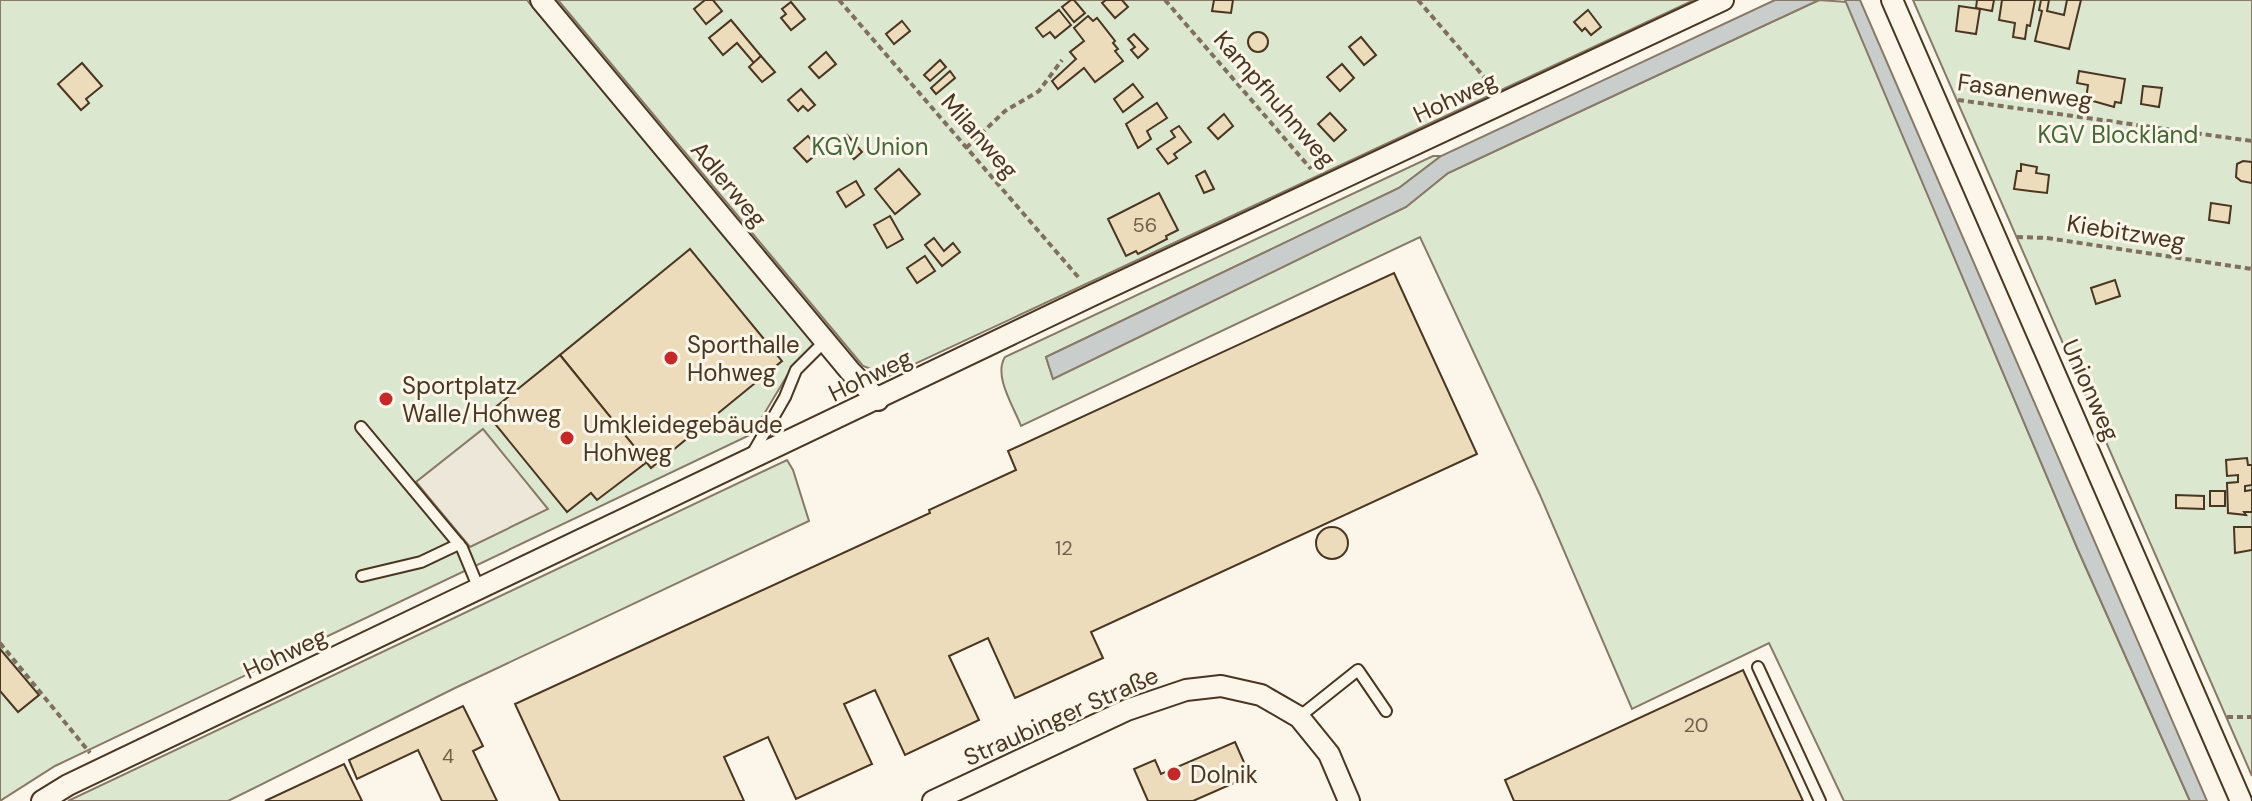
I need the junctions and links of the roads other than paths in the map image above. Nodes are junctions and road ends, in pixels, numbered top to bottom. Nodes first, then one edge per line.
1 (541, 0) edge
2 (1723, 0) edge
3 (1892, 0) edge
4 (825, 341) junction
5 (878, 400) junction
6 (361, 427) dead end
7 (748, 462) junction
8 (459, 544) junction
9 (362, 576) dead end
10 (479, 590) junction
11 (1758, 667) dead end
12 (1386, 711) dead end
13 (1299, 717) junction
14 (42, 801) edge
15 (933, 801) edge
16 (1349, 801) edge
17 (1820, 801) edge
18 (2241, 801) edge

1 - 4 street, Adlerweg
2 - 5 street, Hohweg
3 - 18 street, Unionweg
4 - 5 street, Adlerweg
4 - 7 lane
5 - 7 street, Hohweg
6 - 8 lane
7 - 10 street, Hohweg
8 - 9 lane
8 - 10 lane
10 - 14 street, Hohweg
11 - 17 lane
12 - 13 lane
13 - 15 street, Straubinger Straße
13 - 16 street, Straubinger Straße

